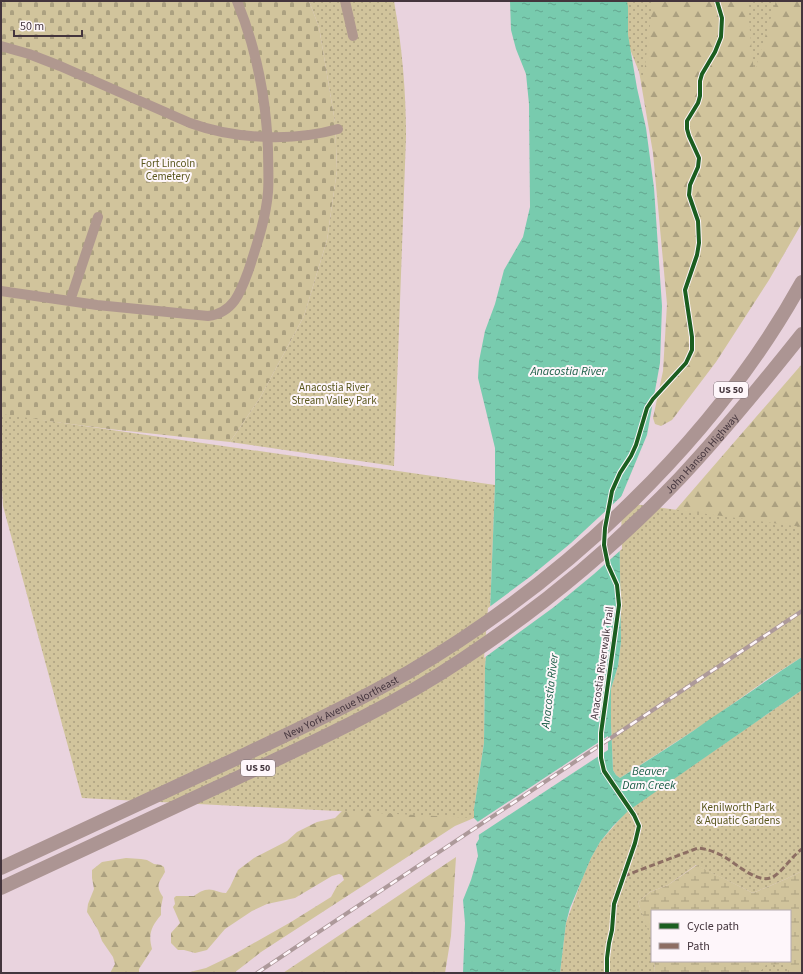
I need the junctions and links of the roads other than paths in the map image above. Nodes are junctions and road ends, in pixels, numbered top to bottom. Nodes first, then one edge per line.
1 (237, 1) edge
2 (346, 1) edge
3 (353, 36) dead end
4 (1, 46) edge
5 (338, 129) dead end
6 (268, 137) junction
7 (98, 217) dead end
8 (802, 282) edge
9 (1, 291) edge
10 (70, 301) junction
11 (802, 334) edge
12 (645, 488) joint
13 (644, 514) joint
14 (66, 838) junction
15 (1, 859) edge
16 (1, 868) edge
17 (1, 888) edge

1 - 6 lane
2 - 3 lane
4 - 6 lane
5 - 6 lane
6 - 10 lane
7 - 10 lane
8 - 12 highway, John Hanson Highway / US 50
9 - 10 lane
11 - 13 highway, John Hanson Highway / US 50
12 - 14 highway, New York Avenue Northeast / US 50
13 - 17 highway, New York Avenue Northeast / US 50
14 - 15 highway
14 - 16 highway, New York Avenue Northeast / US 50

